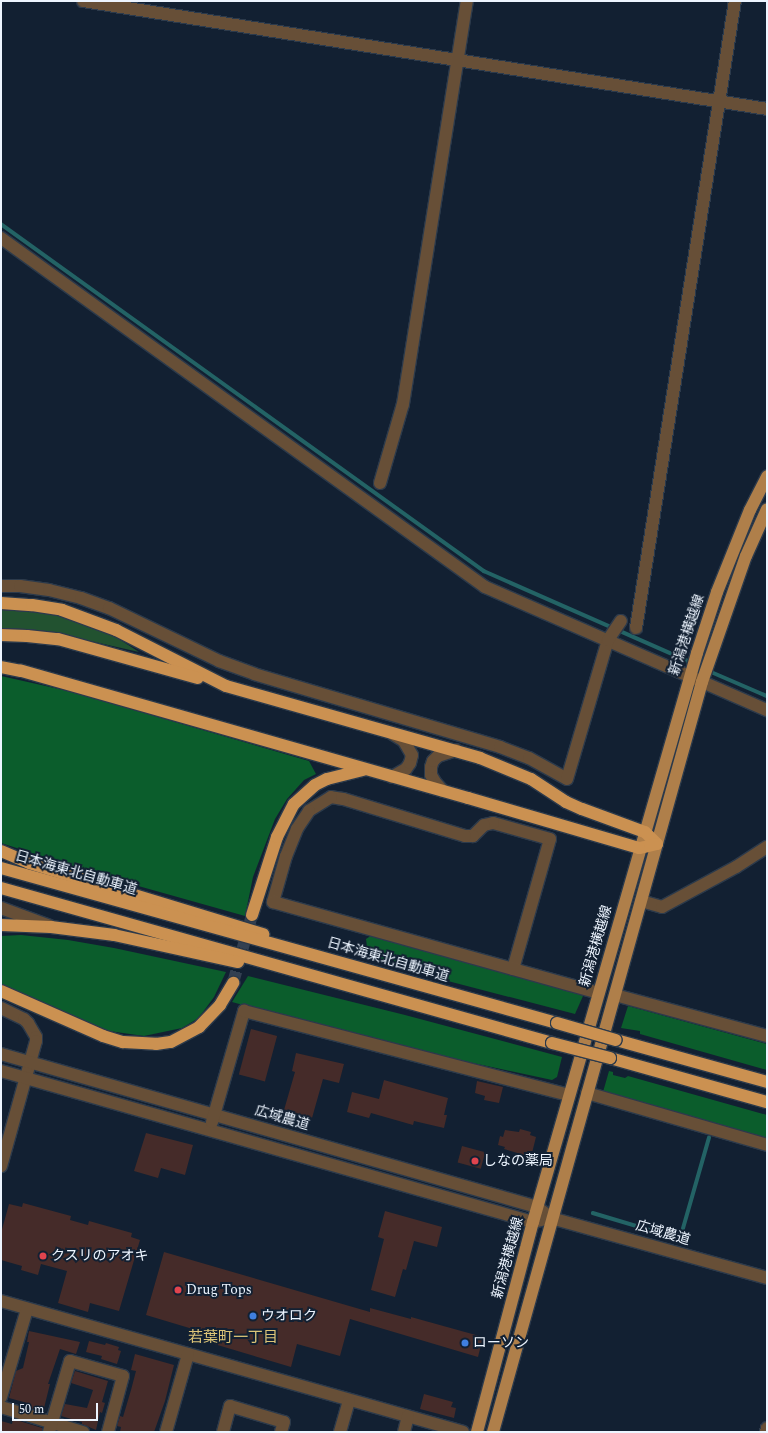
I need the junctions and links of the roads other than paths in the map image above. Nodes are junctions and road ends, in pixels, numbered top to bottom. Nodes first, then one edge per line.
1 (83, 1) edge
2 (467, 1) edge
3 (735, 1) edge
4 (458, 61) junction
5 (719, 102) junction
6 (767, 109) edge
7 (1, 238) edge
8 (767, 476) edge
9 (380, 483) dead end
10 (767, 509) edge
11 (1, 586) edge
12 (1, 603) edge
13 (620, 622) dead end
14 (636, 628) dead end
15 (1, 635) edge
16 (608, 640) junction
17 (1, 667) edge
18 (690, 677) junction
19 (702, 682) junction
20 (226, 686) junction
21 (767, 710) edge
22 (390, 732) junction
23 (456, 750) junction
24 (366, 770) junction
25 (392, 777) junction
26 (443, 791) junction
27 (645, 832) junction
28 (657, 844) junction
29 (767, 847) edge
30 (639, 848) junction
31 (1, 851) edge
32 (1, 868) edge
33 (1, 888) edge
34 (641, 901) junction
35 (1, 908) edge
36 (252, 915) tunnel mouth
37 (1, 925) edge
38 (51, 927) junction
39 (351, 965) junction
40 (513, 969) junction
41 (233, 983) tunnel mouth
42 (349, 985) junction
43 (1, 991) edge
44 (599, 993) junction
45 (615, 995) junction
46 (1, 1008) edge
47 (767, 1036) edge
48 (1, 1054) edge
49 (30, 1062) junction
50 (1, 1071) edge
51 (26, 1078) junction
52 (767, 1082) edge
53 (587, 1092) junction
54 (569, 1095) junction
55 (767, 1102) edge
56 (214, 1115) junction
57 (210, 1131) junction
58 (767, 1145) edge
59 (1, 1166) edge
60 (538, 1207) junction
61 (551, 1218) junction
62 (533, 1222) junction
63 (767, 1278) edge
64 (1, 1301) edge
65 (27, 1309) junction
66 (188, 1354) junction
67 (1, 1397) edge
68 (349, 1400) junction
69 (1, 1407) edge
70 (408, 1416) junction
71 (50, 1428) edge
72 (767, 1428) edge
73 (83, 1432) edge
74 (108, 1432) edge
75 (166, 1432) edge
76 (223, 1432) edge
77 (281, 1432) edge
78 (340, 1432) edge
79 (404, 1432) edge
80 (463, 1432) edge
81 (477, 1432) edge
82 (493, 1432) edge
83 (766, 1432) edge

1 - 4 street
2 - 4 street
3 - 5 street
4 - 5 street
4 - 9 street
5 - 6 street
5 - 14 street
7 - 16 street
8 - 18 main road, 新潟港横越線
10 - 19 main road, 新潟港横越線
11 - 16 street
12 - 20 highway
13 - 16 street
15 - 20 highway
16 - 18 street
17 - 24 highway
18 - 19 street
18 - 27 main road, 新潟港横越線
19 - 21 street
19 - 28 main road, 新潟港横越線
20 - 22 highway
22 - 23 highway
22 - 25 street
23 - 26 street
23 - 27 highway
24 - 25 highway
24 - 36 highway
25 - 26 highway
26 - 30 highway
27 - 28 highway
27 - 30 main road, 新潟港横越線
28 - 30 highway
28 - 34 main road, 新潟港横越線
29 - 34 street
30 - 44 main road, 新潟港横越線
31 - 39 highway
32 - 39 highway, 日本海東北自動車道
33 - 42 highway
34 - 45 main road, 新潟港横越線
35 - 38 street
37 - 38 highway
38 - 42 highway
39 - 52 highway, 日本海東北自動車道, bridge
40 - 40 street
40 - 44 street
41 - 43 highway
42 - 55 highway, bridge
44 - 54 main road, 新潟港横越線
45 - 47 street
45 - 53 main road, 新潟港横越線
46 - 49 street
48 - 49 street, 広域農道
49 - 51 street
49 - 56 street, 広域農道
50 - 51 street, 広域農道
51 - 57 street, 広域農道
51 - 59 street
53 - 58 street
53 - 61 main road, 新潟港横越線
54 - 56 street
54 - 60 main road, 新潟港横越線
56 - 57 street
56 - 60 street, 広域農道
57 - 62 street, 広域農道
60 - 61 street, 広域農道
60 - 62 main road, 新潟港横越線
61 - 62 street, 広域農道
61 - 63 street, 広域農道
61 - 82 main road, 新潟港横越線
62 - 81 main road, 新潟港横越線
64 - 65 street
65 - 66 street
65 - 67 street
66 - 68 street
66 - 75 street
68 - 70 street
68 - 78 street
69 - 71 street
70 - 79 street
70 - 80 street
71 - 73 street
71 - 74 street
72 - 83 street
76 - 77 street

